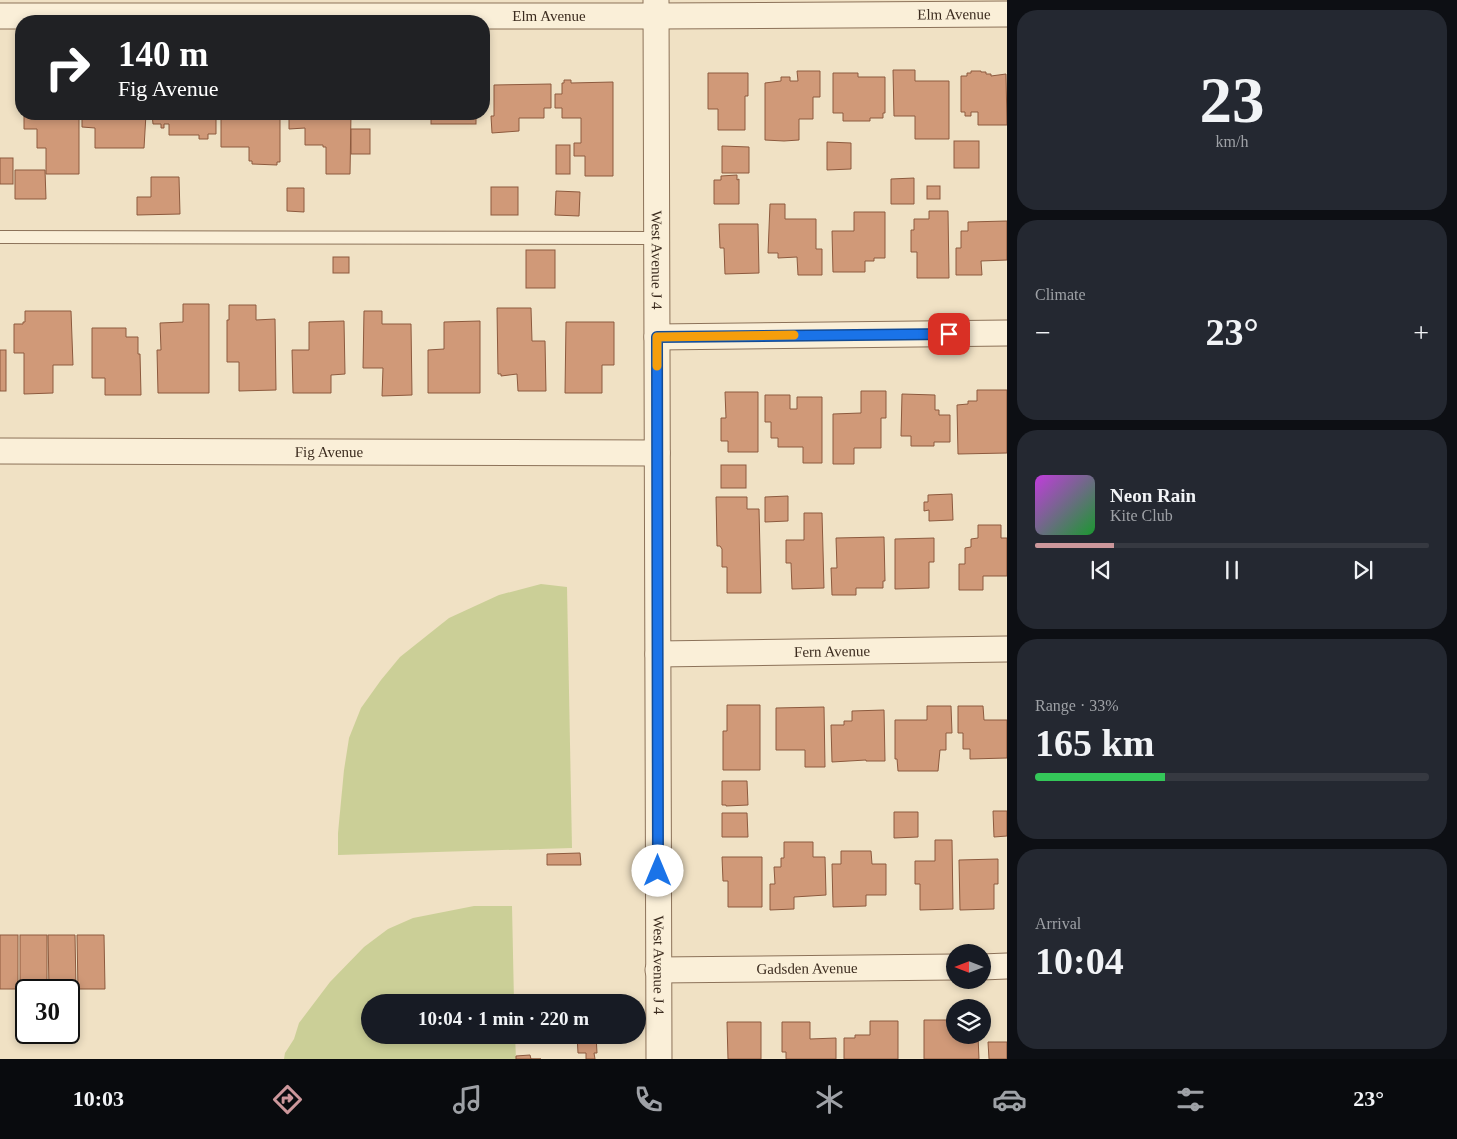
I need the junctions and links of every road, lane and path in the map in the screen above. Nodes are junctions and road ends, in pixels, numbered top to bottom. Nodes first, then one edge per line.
1 (656, 8) edge
2 (1007, 14) edge
3 (82, 15) edge
4 (0, 16) edge
5 (15, 16) edge
6 (0, 237) edge
7 (657, 238) junction
8 (1007, 333) edge
9 (657, 337) junction
10 (0, 451) edge
11 (657, 453) junction
12 (1007, 649) edge
13 (658, 654) junction
14 (1007, 966) edge
15 (946, 967) edge
16 (991, 967) edge
17 (658, 970) junction
18 (659, 1059) edge

1 - 2 street, Elm Avenue
1 - 3 street, Elm Avenue
1 - 7 street, West Avenue J 4
4 - 5 street, Elm Avenue
6 - 7 lane
7 - 9 street, West Avenue J 4
8 - 9 street
9 - 11 street, West Avenue J 4
10 - 11 street, Fig Avenue
11 - 13 street, West Avenue J 4
12 - 13 street, Fern Avenue
13 - 17 street, West Avenue J 4
14 - 16 street
15 - 17 street, Gadsden Avenue
17 - 18 street, West Avenue J 4

